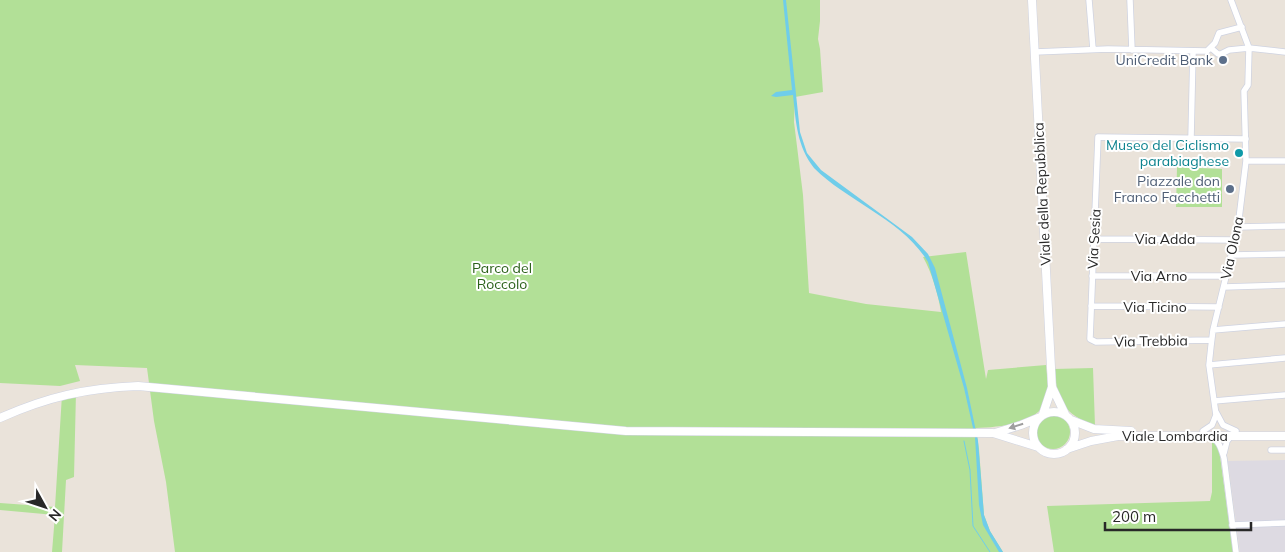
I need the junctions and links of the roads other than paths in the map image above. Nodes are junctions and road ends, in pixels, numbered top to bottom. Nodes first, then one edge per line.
1 (1032, 0) edge
2 (1089, 0) edge
3 (1130, 0) edge
4 (1231, 0) edge
5 (1242, 27) junction
6 (1210, 48) junction
7 (1249, 48) junction
8 (1093, 49) junction
9 (1132, 50) junction
10 (1035, 52) junction
11 (1193, 52) junction
12 (1285, 52) edge
13 (1191, 138) junction
14 (1246, 139) junction
15 (1246, 161) junction
16 (1285, 161) edge
17 (1285, 226) edge
18 (1238, 227) junction
19 (1094, 239) junction
20 (1236, 240) junction
21 (1285, 254) edge
22 (1232, 255) junction
23 (1092, 276) junction
24 (1226, 276) junction
25 (1285, 284) edge
26 (1224, 287) junction
27 (1091, 306) junction
28 (1219, 307) junction
29 (1285, 324) edge
30 (1213, 330) junction
31 (1211, 340) junction
32 (1091, 341) joint
33 (1285, 358) edge
34 (1210, 364) junction
35 (1052, 388) junction
36 (1285, 395) edge
37 (1214, 401) junction
38 (1216, 410) junction
39 (1040, 416) junction
40 (1068, 417) junction
41 (0, 418) edge
42 (1285, 431) edge
43 (994, 433) junction
44 (1205, 433) junction
45 (1234, 433) junction
46 (1285, 436) edge
47 (1038, 447) junction
48 (1067, 449) junction
49 (1271, 450) dead end
50 (1285, 450) edge
51 (1224, 458) junction
52 (1285, 523) edge
53 (1232, 525) junction
54 (1236, 552) edge

1 - 10 main road, Viale della Repubblica
2 - 8 street
3 - 9 street
4 - 5 street, Via Olona
5 - 6 street
5 - 7 street, Via Olona
6 - 7 street
6 - 11 street
7 - 12 street
7 - 14 street, Via Olona
8 - 9 street
8 - 10 street
9 - 11 street
10 - 35 main road, Viale della Repubblica
11 - 13 street
13 - 14 street
13 - 19 street, Via Sesia
14 - 15 street, Via Olona
15 - 16 street
15 - 18 street, Via Olona
17 - 18 street
18 - 20 street, Via Olona
19 - 20 street, Via Adda
19 - 23 street, Via Sesia
20 - 22 street, Via Olona
21 - 22 street
22 - 24 street, Via Olona
23 - 24 street, Via Arno
23 - 27 street, Via Sesia
24 - 26 street, Via Olona
25 - 26 street
26 - 28 street, Via Olona
27 - 28 street, Via Ticino
27 - 32 street, Via Sesia
28 - 30 street, Via Olona
29 - 30 street
30 - 31 street, Via Olona
31 - 32 street, Via Trebbia
31 - 34 street, Via Olona
33 - 34 street
34 - 37 street, Via Olona
35 - 39 main road
35 - 40 main road
36 - 37 street
37 - 38 street, Via Olona
38 - 44 street
38 - 45 street, Via Olona
39 - 40 main road
39 -> 43 main road
39 - 47 main road
40 - 44 main road, Viale Lombardia
40 - 48 main road
41 - 43 main road
42 - 45 main road, Viale Lombardia
43 - 47 main road
44 - 45 main road, Viale Lombardia
44 - 48 main road, Viale Lombardia
44 - 51 street
45 - 46 main road, Viale Lombardia
45 - 51 street
47 - 48 main road
49 - 50 street
51 - 53 street
52 - 53 street
53 - 54 street

